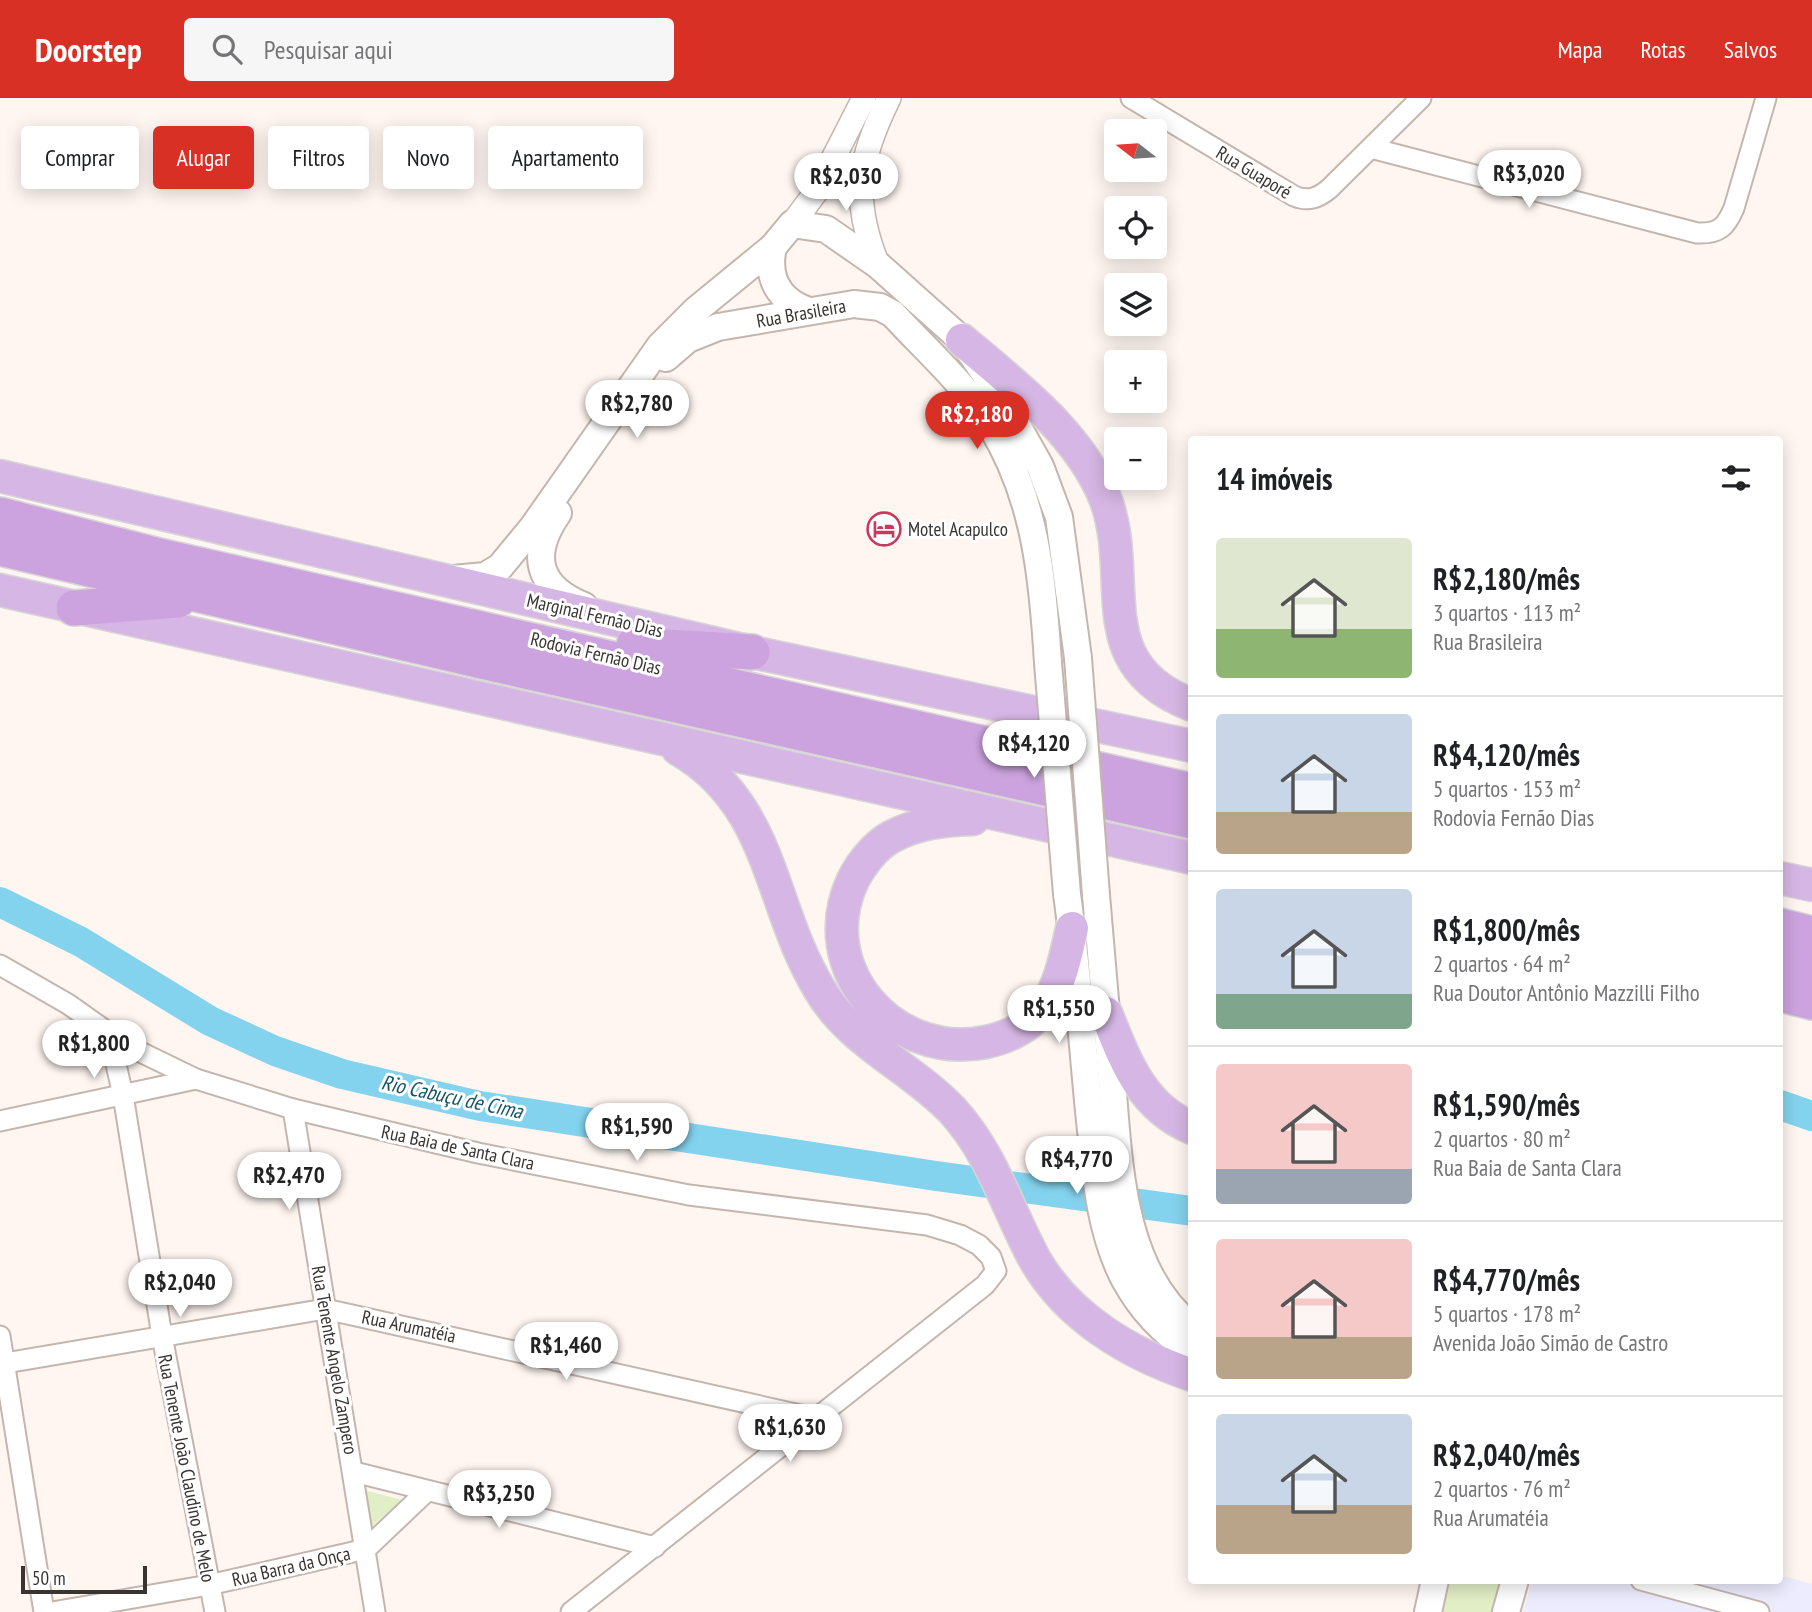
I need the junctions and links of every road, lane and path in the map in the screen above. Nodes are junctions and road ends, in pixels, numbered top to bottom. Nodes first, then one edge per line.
1 (864, 98) edge
2 (889, 98) edge
3 (1131, 98) edge
4 (1421, 98) edge
5 (1766, 98) edge
6 (1371, 148) junction
7 (792, 225) junction
8 (773, 247) junction
9 (878, 265) junction
10 (809, 312) junction
11 (962, 340) junction
12 (0, 476) edge
13 (0, 515) edge
14 (0, 548) edge
15 (436, 580) junction
16 (0, 590) edge
17 (213, 598) junction
18 (74, 608) junction
19 (618, 620) junction
20 (526, 637) junction
21 (752, 652) junction
22 (1188, 704) edge
23 (655, 737) junction
24 (1188, 745) edge
25 (1188, 789) edge
26 (1011, 817) junction
27 (1188, 820) edge
28 (1188, 857) edge
29 (1783, 879) edge
30 (1812, 886) edge
31 (1783, 927) edge
32 (1072, 928) junction
33 (1812, 934) edge
34 (1783, 961) edge
35 (0, 965) edge
36 (1812, 969) edge
37 (1783, 995) edge
38 (1812, 1002) edge
39 (1106, 1013) junction
40 (109, 1034) junction
41 (196, 1079) junction
42 (123, 1095) junction
43 (293, 1109) junction
44 (0, 1121) edge
45 (1188, 1126) edge
46 (325, 1309) junction
47 (1188, 1322) edge
48 (0, 1336) edge
49 (162, 1336) junction
50 (1188, 1348) edge
51 (2, 1364) edge
52 (1188, 1373) edge
53 (814, 1418) junction
54 (354, 1472) junction
55 (426, 1492) junction
56 (655, 1547) junction
57 (366, 1549) junction
58 (1434, 1584) edge
59 (1514, 1584) edge
60 (1656, 1584) edge
61 (209, 1585) junction
62 (44, 1612) edge
63 (52, 1612) edge
64 (215, 1612) edge
65 (375, 1612) edge
66 (571, 1612) edge
67 (1428, 1612) edge
68 (1506, 1612) edge
69 (1759, 1612) edge

1 - 7 street
2 - 9 street
3 - 6 street, Rua Guaporé
4 - 6 street, Rua Guaporé
5 - 6 street
7 - 8 main road
7 - 9 main road
8 - 10 main road
8 - 15 main road
9 - 11 main road
10 - 19 main road, Rua Brasileira
10 - 32 main road, Rua Brasileira, bridge
11 - 22 highway
11 - 39 main road, bridge
12 - 15 highway, Marginal Fernão Dias
13 - 20 highway, Rodovia Fernão Dias
14 - 17 highway, Rodovia Fernão Dias
15 - 19 highway, Marginal Fernão Dias
16 - 18 highway
17 - 18 highway
17 - 27 highway, Rodovia Fernão Dias
18 - 23 highway
19 - 21 highway, Marginal Fernão Dias
20 - 21 highway
20 - 25 highway, Rodovia Fernão Dias
21 - 24 highway, Marginal Fernão Dias
23 - 26 highway
23 - 52 highway
26 - 28 highway
26 - 32 highway
29 - 30 highway
31 - 33 highway
32 - 50 main road, Rua Brasileira
34 - 36 highway
35 - 40 street, Rua Baia de Santa Clara
37 - 38 highway
39 - 45 highway
39 - 47 main road
40 - 41 street, Rua Baia de Santa Clara
40 - 42 street, Rua Tenente João Claudino de Melo
41 - 42 street
41 - 43 street, Rua Baia de Santa Clara
42 - 44 street
42 - 49 street, Rua Tenente João Claudino de Melo
43 - 46 street, Rua Tenente Angelo Zampero
43 - 53 street, Rua Baia de Santa Clara
46 - 49 street, Rua Arumatéia
46 - 53 street, Rua Arumatéia
46 - 54 street, Rua Tenente Angelo Zampero
48 - 51 street
49 - 51 street, Rua Arumatéia
49 - 61 street, Rua Tenente João Claudino de Melo
51 - 62 street
53 - 56 street
54 - 55 street
54 - 57 street, Rua Tenente Angelo Zampero
55 - 56 street
55 - 57 street, Rua Barra da Onça
56 - 66 street
57 - 61 street, Rua Barra da Onça
57 - 65 street, Rua Tenente Angelo Zampero
58 - 67 main road
59 - 68 main road
60 - 69 street
61 - 63 street, Rua Barra da Onça
61 - 64 street, Rua Tenente João Claudino de Melo

